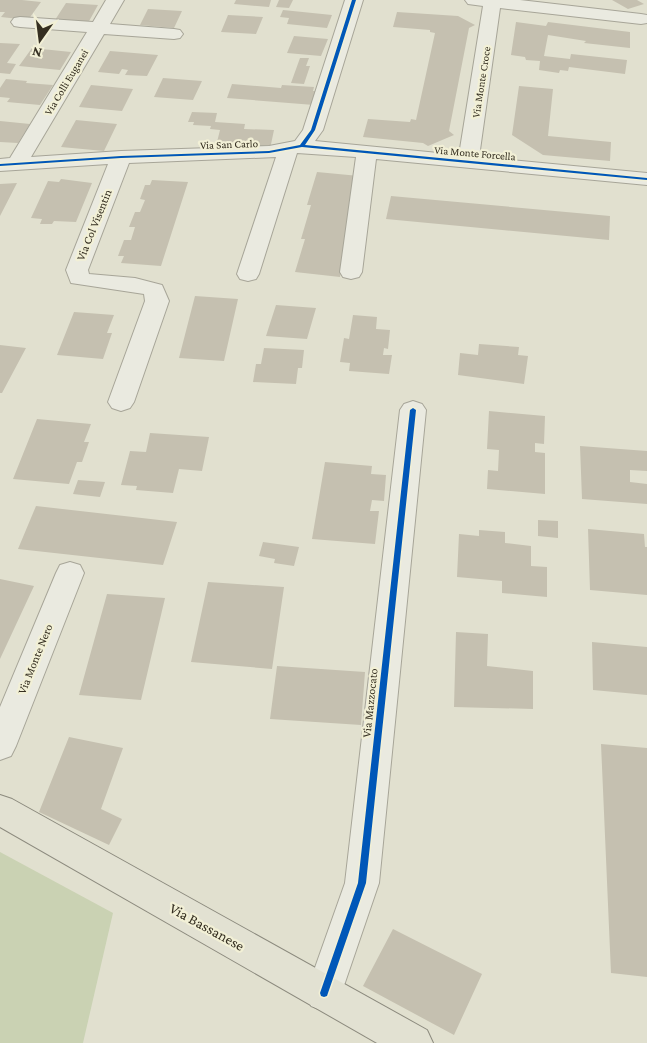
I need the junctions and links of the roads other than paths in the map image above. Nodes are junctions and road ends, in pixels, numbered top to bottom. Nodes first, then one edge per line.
1 (114, 0) edge
2 (354, 0) edge
3 (486, 1) edge
4 (641, 18) dead end
5 (20, 22) dead end
6 (98, 27) junction
7 (174, 34) dead end
8 (295, 148) junction
9 (367, 153) junction
10 (122, 157) junction
11 (468, 162) junction
12 (8, 164) edge
13 (647, 179) edge
14 (351, 272) dead end
15 (248, 274) dead end
16 (121, 402) dead end
17 (413, 410) dead end
18 (70, 573) dead end
19 (0, 746) edge
20 (0, 810) edge
21 (324, 993) junction
22 (414, 1043) edge

1 - 6 street, Via Colli Euganei
2 - 8 street
3 - 4 street
3 - 11 street, Via Monte Croce
5 - 6 street
6 - 7 street
6 - 12 street, Via Colli Euganei
8 - 9 street, Via Monte Forcella
8 - 10 street, Via San Carlo
8 - 15 street
9 - 11 street, Via Monte Forcella
9 - 14 street
10 - 12 street, Via San Carlo
10 - 16 street, Via Col Visentin
11 - 13 street, Via Monte Forcella
17 - 21 street, Via Mazzocato
18 - 19 street, Via Monte Nero
20 - 21 main road, Via Bassanese
21 - 22 main road, Via Bassanese

